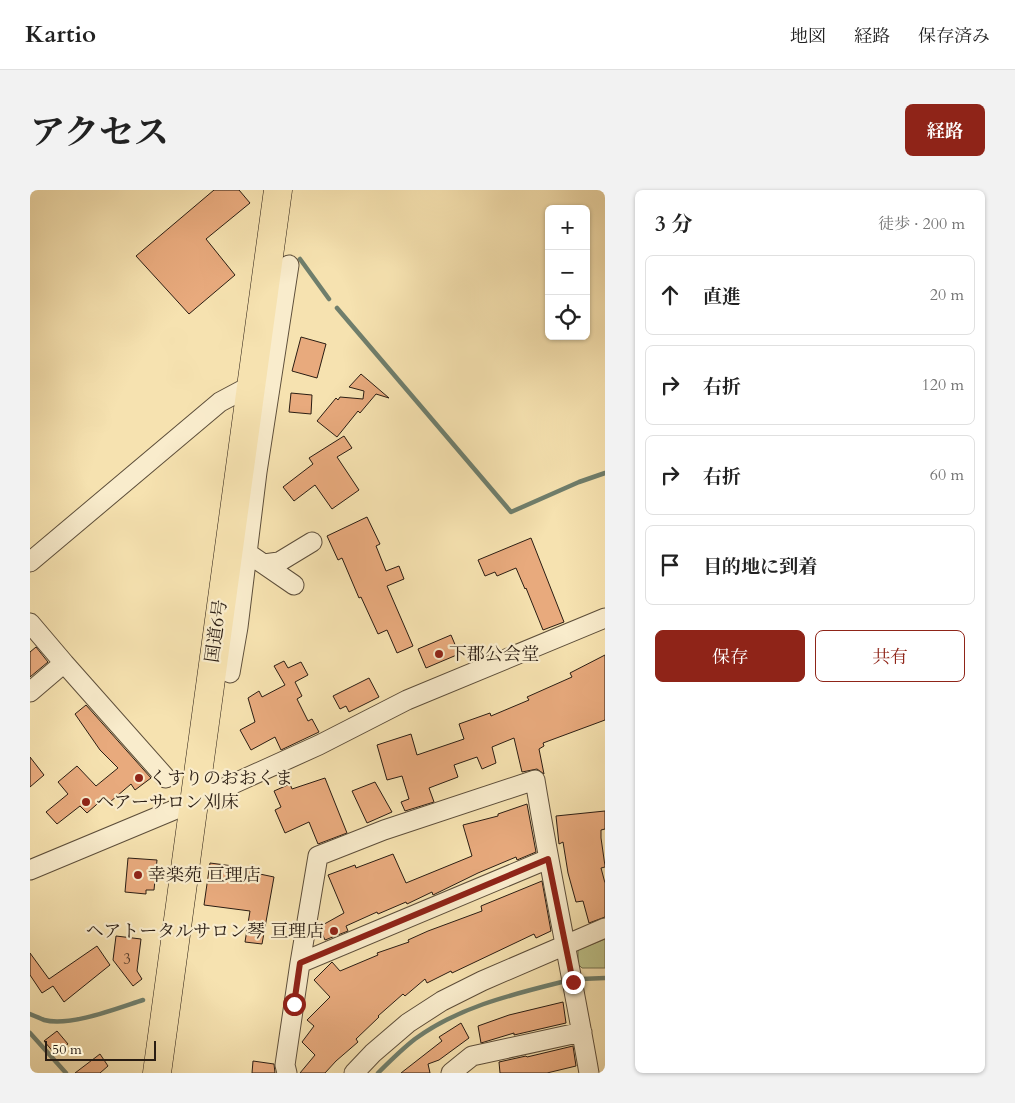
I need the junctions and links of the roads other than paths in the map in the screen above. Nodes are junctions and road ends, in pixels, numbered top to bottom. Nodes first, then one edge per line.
1 (278, 190) edge
2 (289, 265) dead end
3 (250, 386) junction
4 (312, 542) dead end
5 (238, 547) junction
6 (30, 562) edge
7 (264, 564) junction
8 (294, 585) dead end
9 (605, 618) edge
10 (30, 623) edge
11 (64, 663) junction
12 (230, 673) dead end
13 (30, 692) edge
14 (166, 778) dead end
15 (193, 802) junction
16 (548, 859) junction
17 (30, 870) edge
18 (605, 928) edge
19 (566, 944) junction
20 (300, 963) junction
21 (582, 1032) junction
22 (157, 1073) edge
23 (287, 1073) edge
24 (354, 1073) edge
25 (451, 1073) edge
26 (589, 1073) edge

1 - 3 highway, 国道6号
2 - 5 street
3 - 5 highway, 国道6号
3 - 6 street
4 - 7 street
5 - 7 street
5 - 12 street
5 - 15 highway, 国道6号
7 - 8 street
9 - 15 street
10 - 11 street
11 - 13 street
11 - 14 street
15 - 17 street
15 - 22 highway, 国道6号
16 - 19 street
16 - 20 street
16 - 20 street
18 - 19 street
19 - 21 street
19 - 24 street
20 - 23 street
21 - 25 street
21 - 26 street

